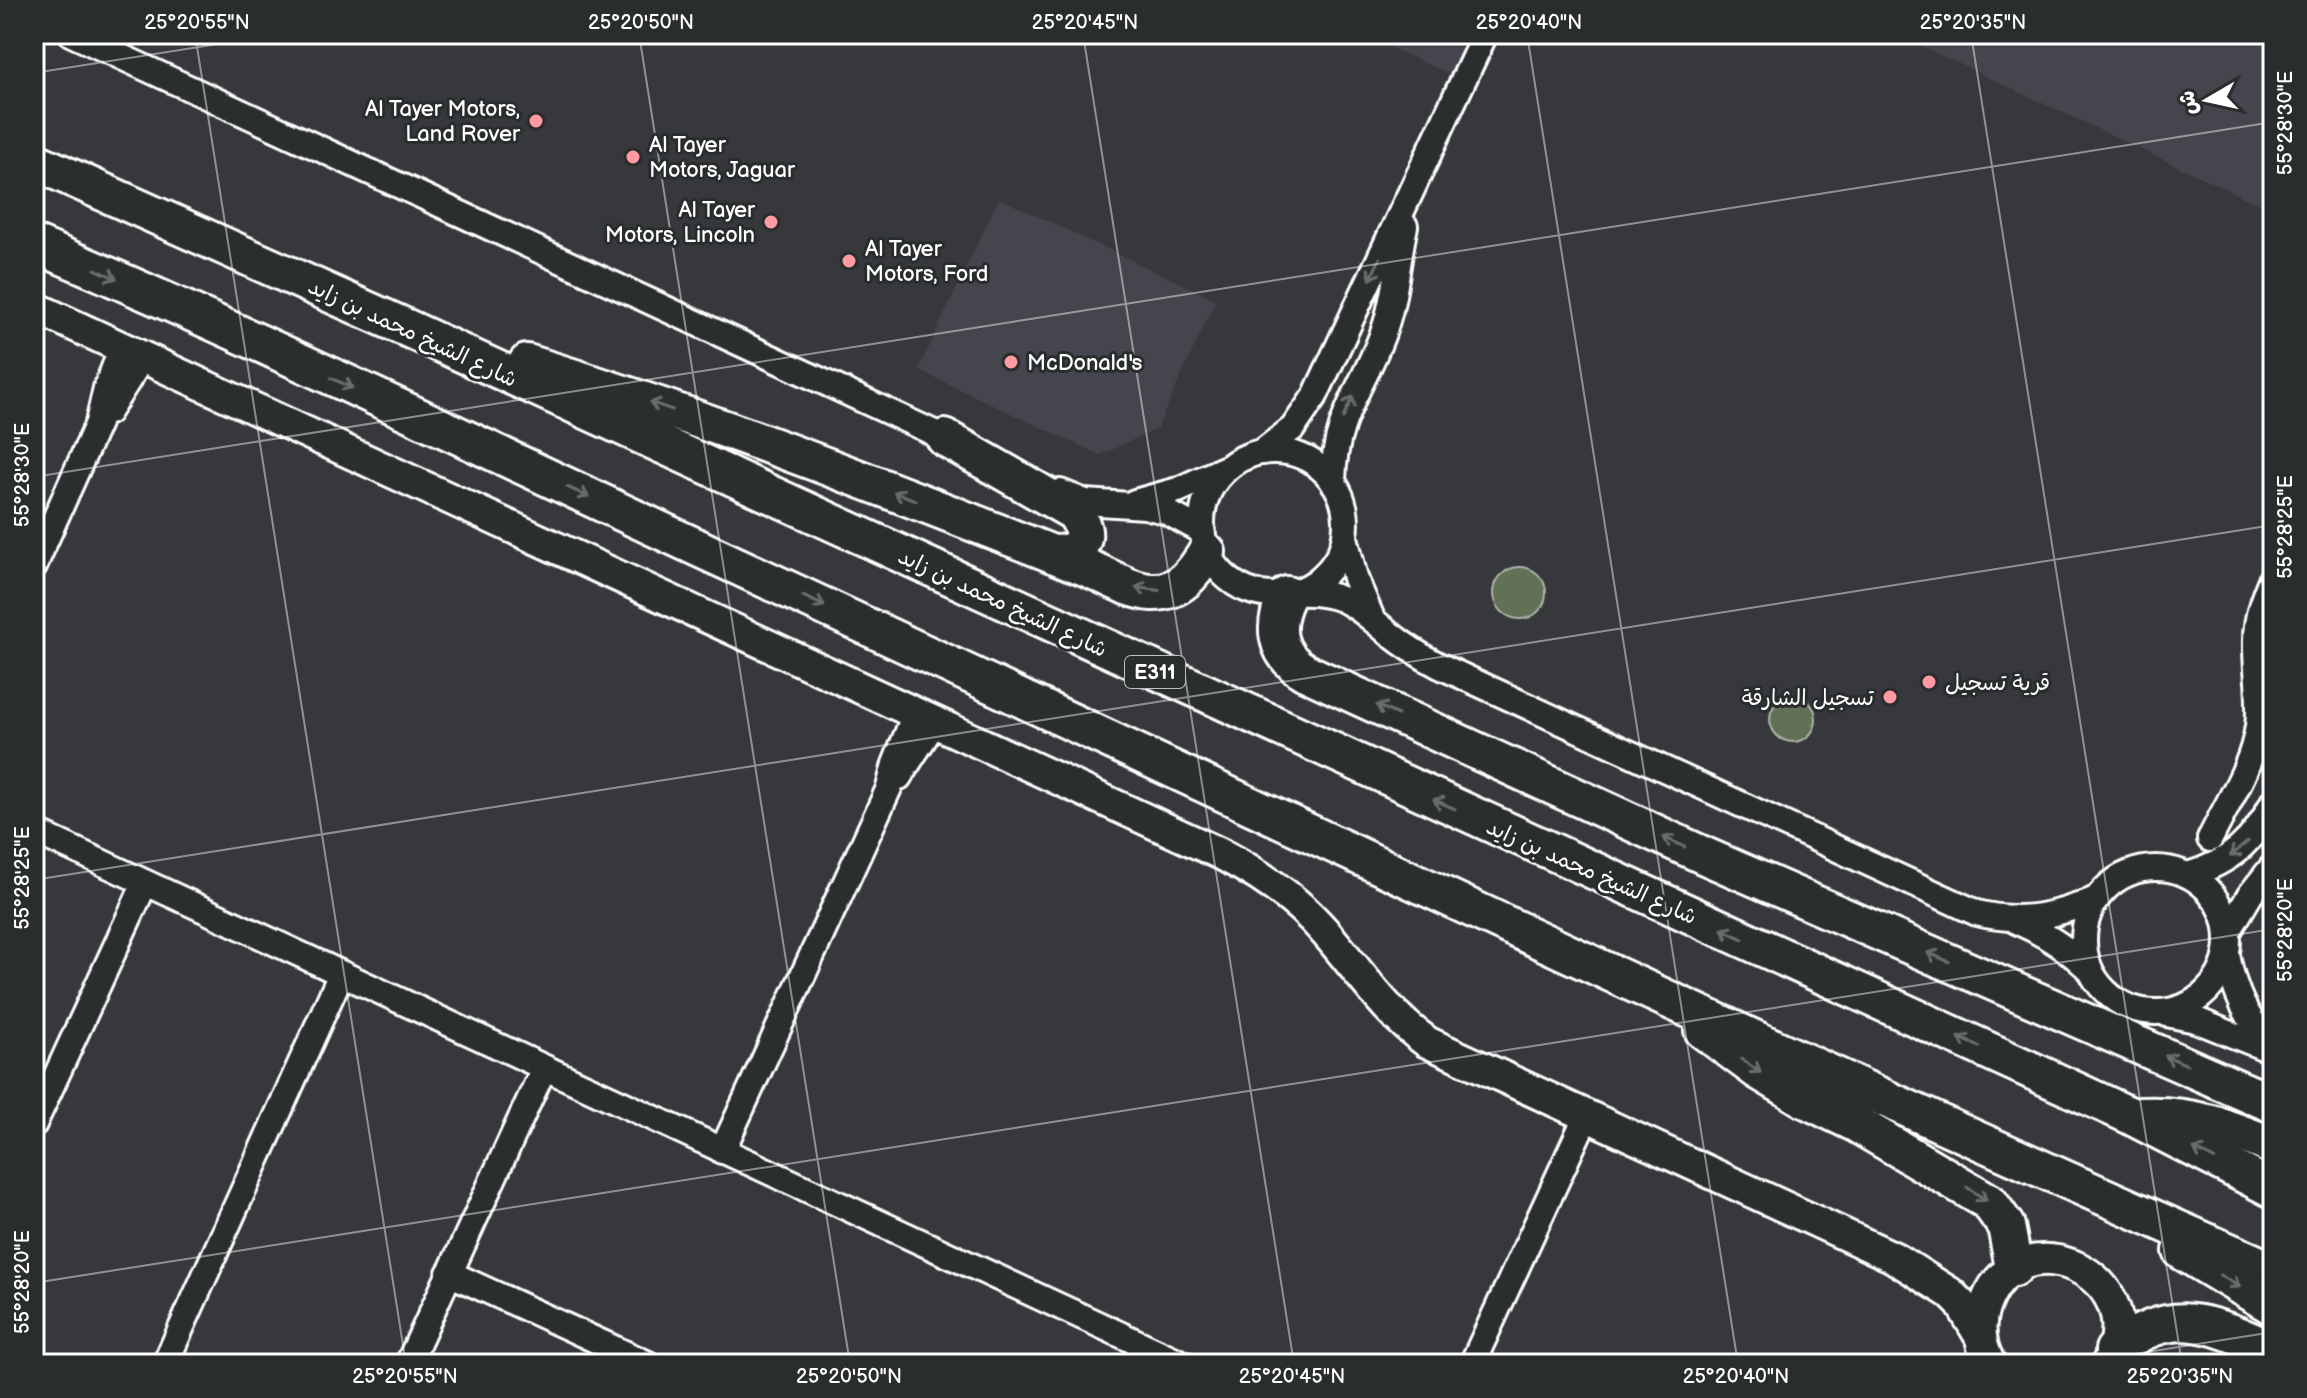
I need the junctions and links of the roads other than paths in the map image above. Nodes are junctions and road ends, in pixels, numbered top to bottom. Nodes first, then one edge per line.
1 (72, 34) edge
2 (1485, 34) edge
3 (34, 161) edge
4 (1420, 174) junction
5 (34, 244) edge
6 (34, 307) edge
7 (398, 324) junction
8 (132, 353) junction
9 (945, 438) junction
10 (1262, 452) junction
11 (1228, 467) junction
12 (1333, 482) junction
13 (1124, 504) junction
14 (1345, 536) junction
15 (1205, 541) junction
16 (1053, 554) junction
17 (34, 566) edge
18 (2273, 575) edge
19 (1291, 594) junction
20 (1372, 618) junction
21 (2264, 659) edge
22 (925, 719) junction
23 (2273, 802) edge
24 (34, 831) edge
25 (2210, 839) dead end
26 (2273, 866) edge
27 (2188, 875) junction
28 (145, 883) junction
29 (2096, 899) junction
30 (2014, 920) junction
31 (2227, 943) junction
32 (2088, 968) junction
33 (341, 974) junction
34 (1669, 999) junction
35 (2161, 1013) junction
36 (2273, 1048) edge
37 (544, 1068) junction
38 (2273, 1104) edge
39 (2131, 1116) junction
40 (1586, 1117) junction
41 (34, 1124) edge
42 (2273, 1146) edge
43 (722, 1151) junction
44 (2273, 1189) edge
45 (2094, 1193) junction
46 (1900, 1262) junction
47 (2273, 1271) edge
48 (2008, 1272) junction
49 (449, 1273) junction
50 (2273, 1306) edge
51 (1985, 1350) edge
52 (2273, 1351) edge
53 (2110, 1360) edge
54 (165, 1364) edge
55 (408, 1364) edge
56 (648, 1364) edge
57 (1184, 1364) edge
58 (1472, 1364) edge

1 - 9 street
2 - 4 street
3 - 7 highway, شارع الشيخ محمد بن زايد / E311
4 -> 10 street
12 -> 4 street
5 -> 34 highway
6 - 8 main road
16 -> 7 highway
39 -> 7 highway, شارع الشيخ محمد بن زايد / E311
8 - 17 street
8 - 22 main road
9 - 13 street
9 - 16 highway
10 - 11 street
10 - 12 street
11 - 13 street
11 - 15 street
12 - 14 street
13 - 15 street
14 - 19 street
14 - 20 street
15 -> 16 highway
15 - 19 street
18 - 21 street
19 - 20 street
38 -> 19 highway
20 - 30 street
21 - 25 street
22 - 40 main road
22 - 43 street
23 -> 27 street
24 - 28 street
26 - 31 street
27 - 29 street
27 - 31 street
28 - 33 street
28 - 41 street
29 - 30 street
29 - 32 street
30 - 32 street
31 - 35 street
31 - 36 street
32 - 35 street
33 - 37 street
33 - 54 street
34 - 45 highway
34 -> 48 highway
35 - 36 street
37 - 43 street
37 - 49 street
39 - 42 highway
44 -> 39 highway, شارع الشيخ محمد بن زايد / E311
40 - 46 main road
40 - 58 street
43 - 57 street
45 - 47 highway
45 -> 50 highway
46 - 48 main road
46 - 51 main road
48 - 51 main road
48 - 53 main road
49 - 55 street
49 - 56 street
52 - 53 highway

